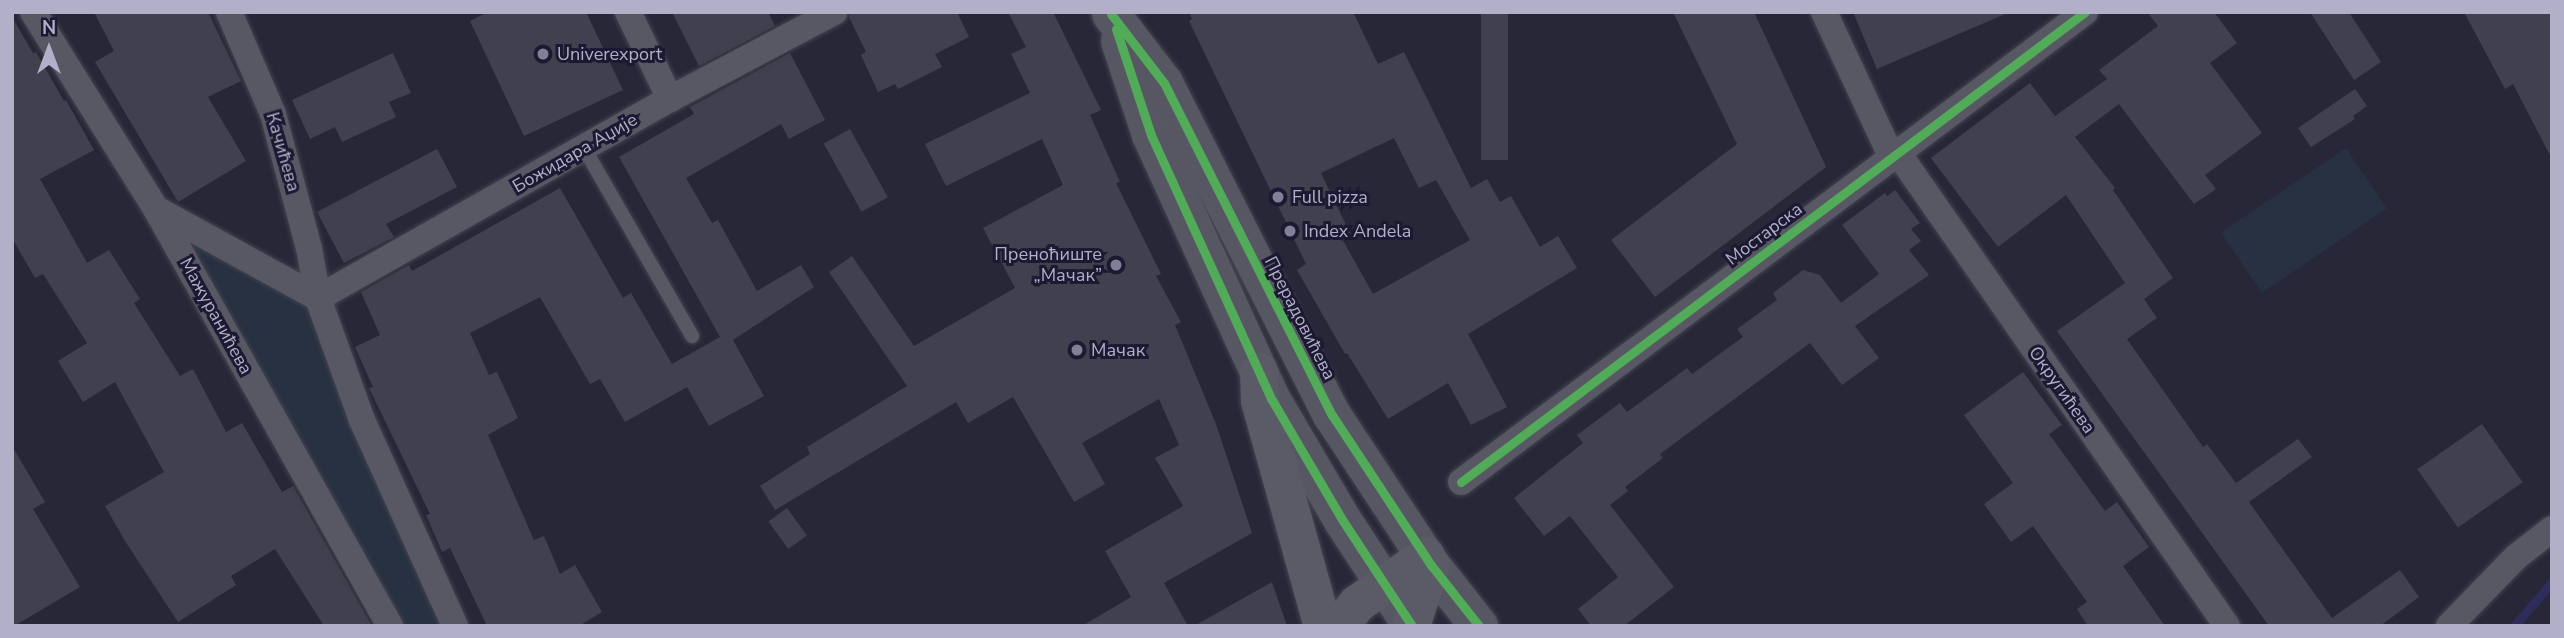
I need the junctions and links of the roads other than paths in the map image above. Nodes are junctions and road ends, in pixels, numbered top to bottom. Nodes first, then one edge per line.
1 (33, 12) edge
2 (229, 12) edge
3 (628, 12) edge
4 (834, 12) edge
5 (1824, 12) edge
6 (2085, 12) edge
7 (1111, 13) edge
8 (670, 99) junction
9 (584, 148) junction
10 (1895, 156) junction
11 (156, 209) junction
12 (318, 299) junction
13 (692, 336) dead end
14 (1259, 372) junction
15 (1461, 482) dead end
16 (2552, 529) edge
17 (1429, 561) junction
18 (1383, 586) junction
19 (1412, 625) edge
20 (390, 626) edge
21 (454, 626) edge
22 (1324, 626) edge
23 (1340, 626) edge
24 (1479, 626) edge
25 (2227, 626) edge
26 (2449, 626) edge

1 - 11 street, Мажуранићева
2 - 12 street, Качићева
3 - 8 street
4 - 8 street, Божидара Аџије
5 - 10 street, Округићева
6 - 10 street, Мостарска
7 - 14 main road, Прерадовићева
7 - 17 main road, Прерадовићева
8 - 9 street, Божидара Аџије
9 - 12 street, Божидара Аџије
9 - 13 lane
10 - 15 street, Мостарска
10 - 25 street, Округићева
11 - 12 street
11 - 20 street, Мажуранићева
12 - 21 street
14 - 18 main road, Прерадовићева
14 - 22 main road
16 - 26 street
17 - 18 main road
17 - 19 main road
17 - 24 main road, Прерадовићева
18 - 19 main road, Прерадовићева
18 - 23 main road

